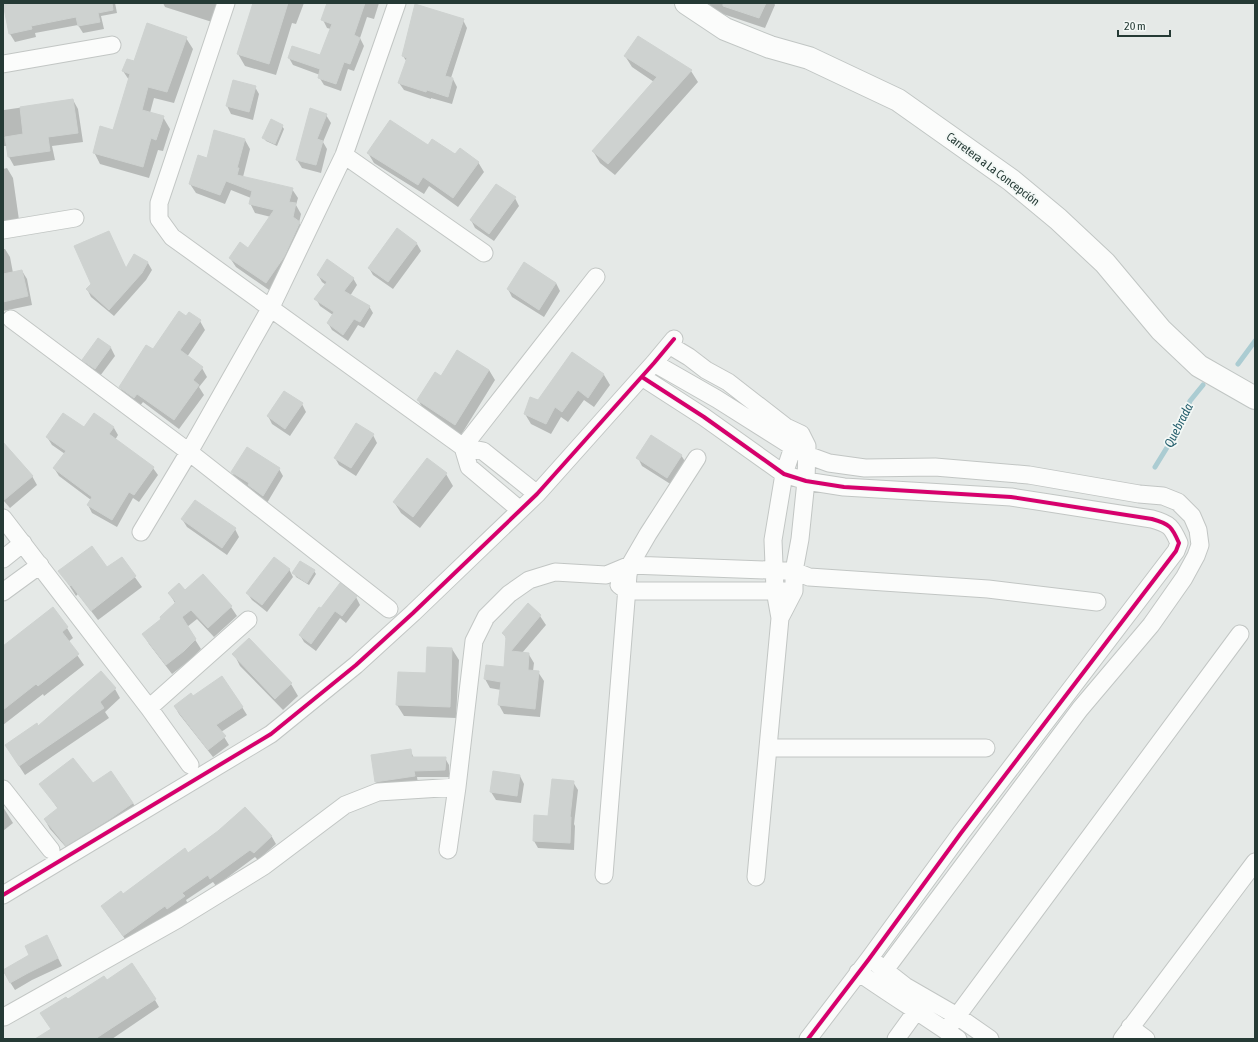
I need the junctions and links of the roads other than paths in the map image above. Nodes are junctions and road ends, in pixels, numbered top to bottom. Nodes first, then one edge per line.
1 (226, 3) edge
2 (397, 3) edge
3 (686, 3) edge
4 (112, 45) dead end
5 (3, 64) edge
6 (344, 155) junction
7 (75, 218) dead end
8 (3, 230) edge
9 (484, 253) dead end
10 (596, 277) dead end
11 (270, 309) junction
12 (11, 318) dead end
13 (654, 363) junction
14 (642, 377) junction
15 (728, 382) junction
16 (1255, 398) edge
17 (717, 399) junction
18 (704, 417) junction
19 (800, 445) junction
20 (463, 447) junction
21 (189, 452) junction
22 (697, 458) dead end
23 (784, 474) junction
24 (806, 481) junction
25 (537, 494) junction
26 (520, 510) junction
27 (3, 518) edge
28 (141, 532) dead end
29 (23, 543) junction
30 (3, 558) edge
31 (630, 564) junction
32 (40, 565) junction
33 (774, 570) junction
34 (802, 574) junction
35 (606, 575) junction
36 (775, 590) junction
37 (627, 591) junction
38 (794, 591) junction
39 (3, 592) edge
40 (1097, 602) dead end
41 (389, 609) dead end
42 (780, 618) junction
43 (248, 620) dead end
44 (1240, 634) dead end
45 (149, 708) junction
46 (768, 748) junction
47 (986, 748) dead end
48 (190, 765) dead end
49 (457, 787) junction
50 (3, 789) edge
51 (51, 850) dead end
52 (448, 850) dead end
53 (1253, 869) edge
54 (604, 875) dead end
55 (756, 877) dead end
56 (3, 895) edge
57 (869, 959) junction
58 (886, 970) junction
59 (858, 972) junction
60 (917, 1010) junction
61 (957, 1016) junction
62 (4, 1017) edge
63 (1126, 1033) edge
64 (952, 1035) edge
65 (808, 1039) edge
66 (896, 1039) edge
67 (990, 1039) edge
68 (1146, 1039) edge

1 - 11 street
2 - 6 street
3 - 16 main road, Carretera a La Concepción
4 - 5 street
6 - 9 street
6 - 11 street
7 - 8 street
10 - 20 street
11 - 20 street
11 - 21 street
12 - 21 street
13 - 14 street
13 - 15 street
13 - 17 street
14 - 18 street
14 - 25 street
15 - 17 street
15 - 19 street
17 - 18 street
17 - 19 street
18 - 23 street
19 - 23 street
19 - 24 street
19 - 58 street
20 - 25 street
20 - 26 street
21 - 28 street
21 - 41 street
22 - 31 street
23 - 24 street
23 - 33 street
24 - 34 street
24 - 57 street
25 - 26 street
26 - 56 street
27 - 29 street
29 - 30 street
29 - 32 street
31 - 33 street
31 - 35 street
31 - 37 street
32 - 39 street
32 - 45 street
33 - 34 street
33 - 36 street
34 - 38 street
34 - 40 street
35 - 37 street
35 - 49 street
36 - 37 street
36 - 38 street
36 - 42 street
37 - 54 street
38 - 42 street
42 - 46 street
43 - 45 street
44 - 61 street
45 - 48 street
46 - 47 street
46 - 55 street
49 - 52 street
49 - 62 street
50 - 51 street
53 - 63 street
57 - 58 street
57 - 59 street
58 - 61 street
59 - 60 street
59 - 65 street
60 - 64 street
60 - 66 street
61 - 64 street
61 - 67 street
63 - 68 street

